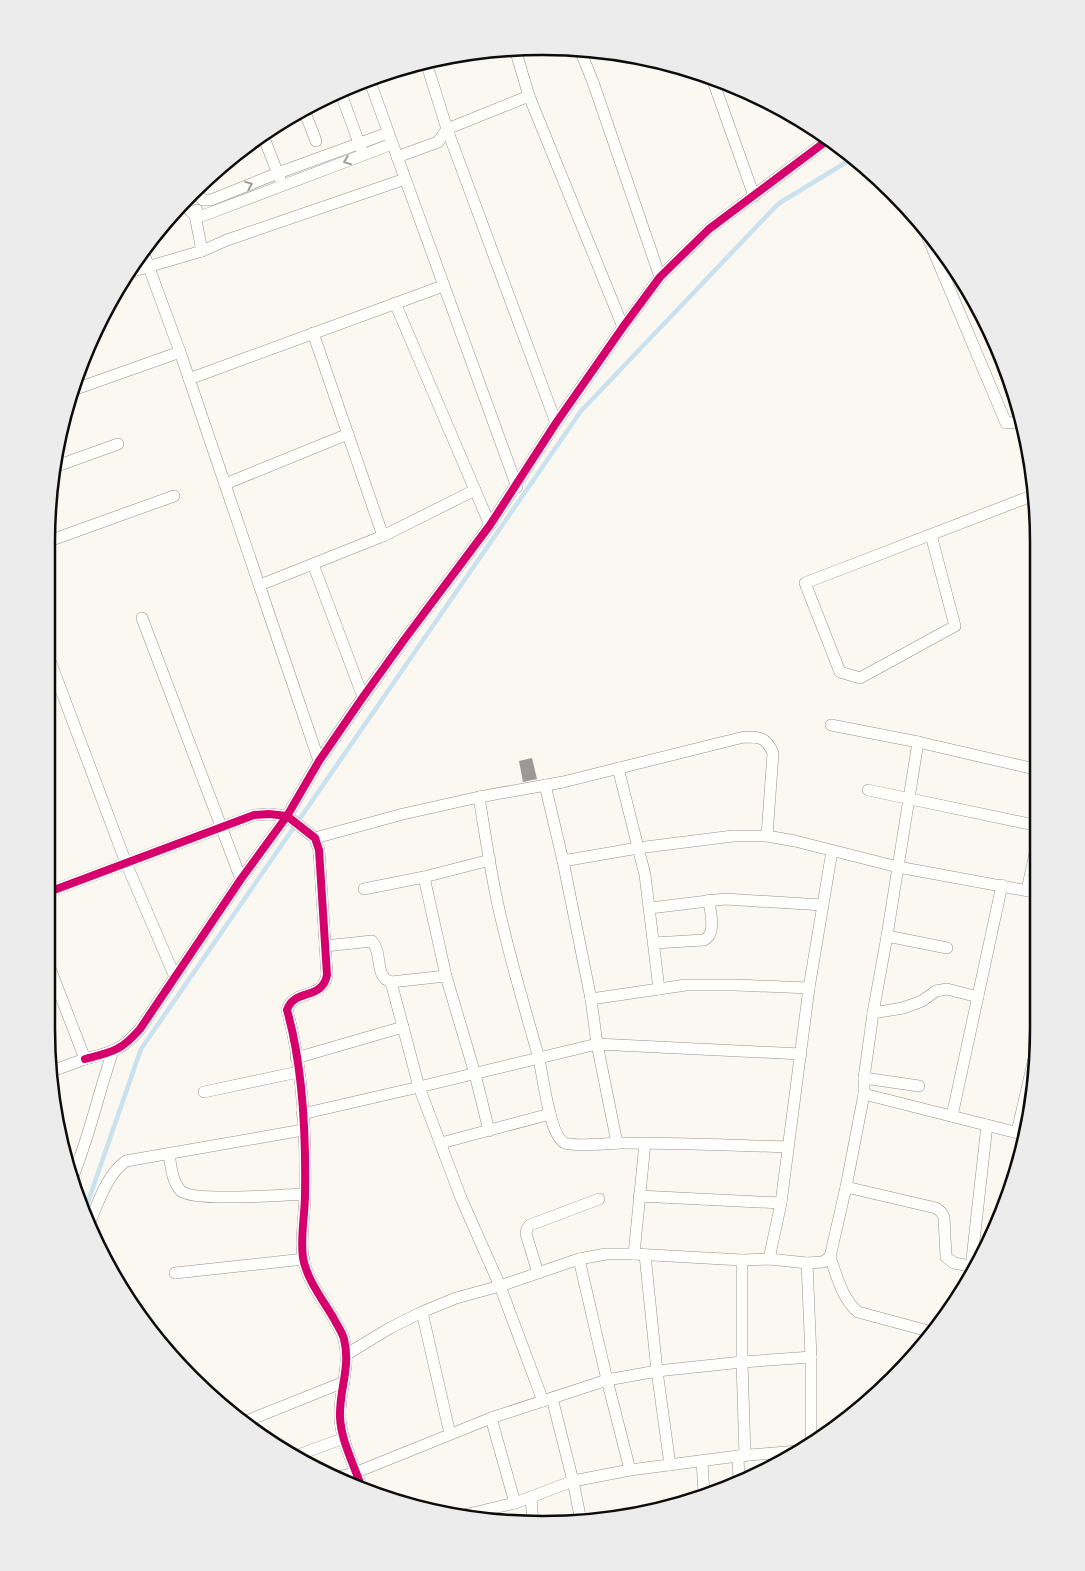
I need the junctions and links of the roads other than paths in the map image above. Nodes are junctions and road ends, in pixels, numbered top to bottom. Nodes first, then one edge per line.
1 (517, 56) edge
2 (582, 57) edge
3 (428, 69) edge
4 (372, 86) edge
5 (715, 87) edge
6 (529, 96) junction
7 (343, 98) edge
8 (306, 116) edge
9 (447, 129) junction
10 (390, 139) junction
11 (316, 141) dead end
12 (265, 142) edge
13 (822, 144) edge
14 (362, 149) junction
15 (397, 157) junction
16 (278, 173) junction
17 (405, 179) junction
18 (282, 186) junction
19 (754, 196) junction
20 (200, 197) edge
21 (203, 200) junction
22 (187, 209) edge
23 (195, 215) junction
24 (202, 251) junction
25 (935, 254) edge
26 (146, 260) edge
27 (147, 266) junction
28 (139, 269) edge
29 (660, 277) junction
30 (443, 286) junction
31 (395, 303) junction
32 (623, 327) junction
33 (313, 333) junction
34 (180, 352) junction
35 (189, 379) junction
36 (80, 388) edge
37 (1015, 422) edge
38 (556, 423) junction
39 (348, 434) junction
40 (118, 444) dead end
41 (61, 464) edge
42 (225, 484) junction
43 (516, 487) junction
44 (475, 490) junction
45 (174, 496) dead end
46 (1028, 497) edge
47 (490, 525) junction
48 (930, 535) junction
49 (382, 536) junction
50 (55, 539) edge
51 (313, 564) junction
52 (260, 586) junction
53 (142, 618) dead end
54 (55, 674) edge
55 (363, 697) junction
56 (831, 725) dead end
57 (918, 742) junction
58 (319, 761) junction
59 (618, 768) junction
60 (1030, 768) edge
61 (545, 785) junction
62 (868, 790) dead end
63 (479, 797) junction
64 (908, 798) junction
65 (291, 819) junction
66 (1030, 824) edge
67 (220, 827) junction
68 (313, 836) junction
69 (767, 836) junction
70 (638, 848) junction
71 (832, 851) junction
72 (490, 860) junction
73 (563, 861) junction
74 (126, 863) junction
75 (898, 867) junction
76 (1030, 876) edge
77 (424, 877) junction
78 (241, 879) junction
79 (1002, 885) junction
80 (364, 889) dead end
81 (55, 890) edge
82 (1027, 890) junction
83 (1030, 891) edge
84 (708, 900) junction
85 (823, 904) junction
86 (650, 908) junction
87 (887, 936) junction
88 (654, 943) junction
89 (325, 946) junction
90 (947, 948) dead end
91 (446, 976) junction
92 (175, 977) junction
93 (55, 981) edge
94 (391, 982) junction
95 (809, 988) junction
96 (659, 989) junction
97 (978, 997) junction
98 (591, 999) junction
99 (872, 1013) junction
100 (403, 1027) junction
101 (597, 1044) junction
102 (113, 1051) junction
103 (801, 1054) junction
104 (538, 1057) junction
105 (296, 1058) junction
106 (86, 1059) junction
107 (57, 1069) edge
108 (298, 1072) junction
109 (475, 1074) junction
110 (864, 1078) junction
111 (919, 1086) dead end
112 (419, 1087) junction
113 (204, 1092) dead end
114 (864, 1094) junction
115 (302, 1114) junction
116 (550, 1114) junction
117 (952, 1116) junction
118 (987, 1125) junction
119 (304, 1130) junction
120 (489, 1131) junction
121 (1019, 1133) edge
122 (441, 1143) junction
123 (616, 1143) junction
124 (645, 1143) junction
125 (788, 1147) junction
126 (169, 1154) junction
127 (76, 1167) edge
128 (846, 1187) junction
129 (305, 1194) junction
130 (639, 1196) junction
131 (599, 1198) dead end
132 (781, 1204) junction
133 (93, 1216) edge
134 (639, 1255) junction
135 (973, 1256) edge
136 (830, 1257) junction
137 (304, 1259) junction
138 (579, 1259) junction
139 (769, 1259) junction
140 (742, 1260) junction
141 (807, 1263) junction
142 (967, 1268) edge
143 (175, 1273) dead end
144 (538, 1273) junction
145 (500, 1286) junction
146 (422, 1312) junction
147 (925, 1330) edge
148 (347, 1354) junction
149 (811, 1357) junction
150 (742, 1362) junction
151 (657, 1371) junction
152 (606, 1380) junction
153 (344, 1382) junction
154 (548, 1399) junction
155 (491, 1418) junction
156 (251, 1419) edge
157 (450, 1434) junction
158 (811, 1435) edge
159 (344, 1438) junction
160 (784, 1452) edge
161 (303, 1453) edge
162 (742, 1456) junction
163 (702, 1461) junction
164 (670, 1465) junction
165 (630, 1470) junction
166 (357, 1472) junction
167 (740, 1474) edge
168 (347, 1475) edge
169 (359, 1480) edge
170 (573, 1481) junction
171 (704, 1488) edge
172 (531, 1497) junction
173 (515, 1503) junction
174 (478, 1512) edge
175 (580, 1514) edge
176 (532, 1516) edge

1 - 6 street
2 - 29 street
3 - 9 street
4 - 10 street
5 - 19 street
6 - 9 street
6 - 32 street
7 - 14 street
8 - 11 street
9 - 15 street
9 - 38 street
10 - 14 street
10 - 15 street
12 - 16 street
13 - 19 street
14 - 16 street
14 -> 18 street
15 - 17 street
16 - 18 street
21 -> 16 street
17 - 24 street
17 - 30 street
18 - 23 street
19 - 29 street
20 - 21 street
21 - 23 street
22 - 23 street
23 - 24 street
24 - 27 street
25 - 37 street
26 - 27 street
27 - 28 street
27 - 34 street
29 - 32 street
30 - 31 street
30 - 43 street
31 - 33 street
31 - 44 street
32 - 38 street
33 - 35 street
33 - 39 street
34 - 35 street
34 - 36 street
35 - 42 street
38 - 43 street
39 - 42 street
39 - 49 street
40 - 41 street
42 - 52 street
43 - 47 street
44 - 47 street
44 - 49 street
45 - 50 street
46 - 48 street
47 - 55 street
48 - 48 street
49 - 51 street
51 - 52 street
51 - 55 street
52 - 58 street
53 - 67 street
54 - 74 street
55 - 58 street
56 - 57 street
57 - 60 street
57 - 64 street
58 - 65 street
59 - 61 street
59 - 69 street
59 - 70 street
61 - 63 street
61 - 73 street
62 - 64 street
63 - 68 street
63 - 72 street
64 - 66 street
64 - 75 street
65 - 67 street
65 - 68 street
65 - 78 street
67 - 74 street
67 - 78 street
68 - 89 street
69 - 70 street
69 - 71 street
70 - 73 street
70 - 86 street
71 - 75 street
71 - 85 street
72 - 77 street
72 - 104 street
73 - 98 street
74 - 81 street
74 - 92 street
75 - 79 street
75 - 87 street
76 - 82 street
77 - 80 street
77 - 91 street
78 - 92 street
79 - 82 street
79 - 97 street
82 - 83 street
84 - 85 street
84 - 86 street
84 - 88 street
85 - 95 street
86 - 88 street
87 - 90 street
87 - 99 street
88 - 96 street
89 - 94 street
89 - 105 street
91 - 94 street
91 - 109 street
92 - 102 street
93 - 106 street
94 - 100 street
95 - 96 street
95 - 103 street
96 - 98 street
97 - 99 street
97 - 117 street
98 - 101 street
99 - 110 street
100 - 105 street
100 - 112 street
101 - 103 street
101 - 104 street
101 - 123 street
102 - 106 street
102 - 127 street
103 - 125 street
104 - 109 street
104 - 116 street
105 - 108 street
106 - 107 street
108 - 113 street
108 - 115 street
109 - 112 street
109 - 120 street
110 - 111 street
110 - 114 street
112 - 115 street
112 - 122 street
114 - 117 street
114 - 128 street
115 - 119 street
116 - 120 street
116 - 123 street
117 - 118 street
118 - 121 street
118 - 135 street
119 - 126 street
119 - 129 street
120 - 122 street
122 - 145 street
123 - 124 street
124 - 125 street
124 - 130 street
125 - 132 street
126 - 129 street
126 - 133 street
128 - 136 street
128 - 142 street
129 - 137 street
130 - 132 street
130 - 134 street
131 - 144 street
132 - 139 street
134 - 138 street
134 - 140 street
134 - 151 street
136 - 141 street
136 - 147 street
137 - 143 street
137 - 148 street
138 - 144 street
138 - 152 street
139 - 140 street
139 - 141 street
140 - 150 street
141 - 149 street
144 - 145 street
145 - 146 street
145 - 154 street
146 - 148 street
146 - 157 street
148 - 153 street
149 - 150 street
149 - 158 street
150 - 151 street
150 - 162 street
151 - 152 street
151 - 164 street
152 - 154 street
152 - 165 street
153 - 156 street
153 - 159 street
154 - 155 street
154 - 170 street
155 - 157 street
155 - 173 street
157 - 166 street
159 - 161 street
159 - 166 street
160 - 162 street
162 - 163 street
162 - 167 street
163 - 164 street
163 - 171 street
164 - 165 street
165 - 170 street
166 - 168 street
166 - 169 street
170 - 172 street
170 - 175 street
172 - 173 street
172 - 176 street
173 - 174 street

